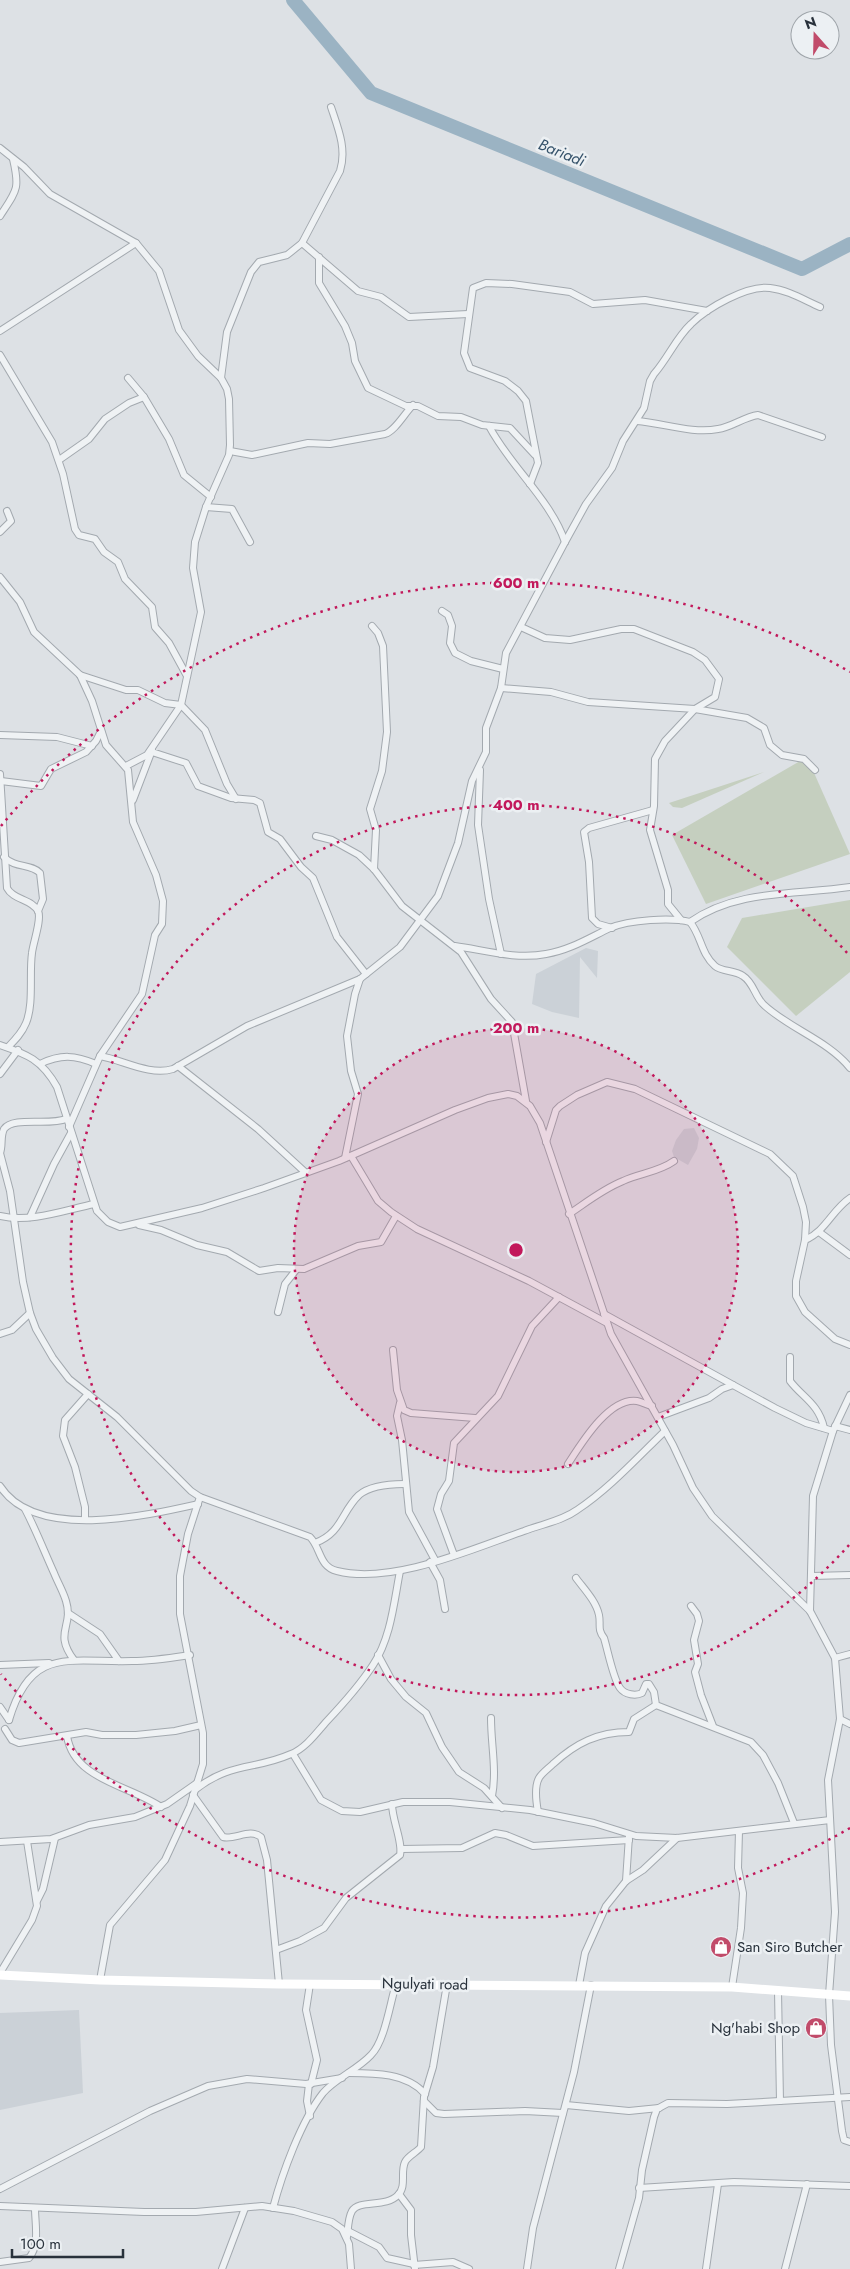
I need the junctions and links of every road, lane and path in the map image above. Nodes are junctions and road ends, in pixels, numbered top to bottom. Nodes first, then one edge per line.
1 (331, 107) dead end
2 (0, 148) edge
3 (13, 159) junction
4 (0, 216) edge
5 (136, 243) junction
6 (302, 243) junction
7 (319, 257) junction
8 (820, 307) dead end
9 (707, 311) junction
10 (468, 314) junction
11 (0, 331) edge
12 (0, 355) edge
13 (128, 378) dead end
14 (221, 378) junction
15 (144, 397) junction
16 (414, 406) junction
17 (636, 421) junction
18 (489, 426) junction
19 (822, 437) dead end
20 (230, 451) junction
21 (536, 456) junction
22 (60, 460) junction
23 (530, 484) junction
24 (211, 497) junction
25 (206, 507) junction
26 (7, 510) dead end
27 (0, 532) edge
28 (250, 542) dead end
29 (565, 542) junction
30 (0, 577) edge
31 (442, 611) dead end
32 (372, 626) dead end
33 (521, 627) junction
34 (503, 669) junction
35 (80, 675) junction
36 (187, 676) junction
37 (501, 688) junction
38 (181, 704) junction
39 (695, 709) junction
40 (100, 731) junction
41 (0, 735) edge
42 (92, 746) junction
43 (152, 751) junction
44 (126, 766) junction
45 (480, 768) junction
46 (815, 770) dead end
47 (0, 774) edge
48 (1, 781) junction
49 (236, 799) junction
50 (131, 804) junction
51 (653, 810) junction
52 (316, 836) dead end
53 (4, 858) junction
54 (374, 869) junction
55 (850, 887) edge
56 (38, 911) junction
57 (420, 920) junction
58 (681, 920) junction
59 (690, 922) junction
60 (612, 928) junction
61 (455, 946) junction
62 (501, 954) junction
63 (366, 974) junction
64 (360, 979) junction
65 (0, 1045) edge
66 (8, 1047) junction
67 (18, 1050) junction
68 (100, 1056) junction
69 (40, 1064) junction
70 (96, 1064) junction
71 (178, 1066) junction
72 (850, 1067) edge
73 (0, 1074) edge
74 (526, 1102) junction
75 (66, 1119) junction
76 (70, 1130) junction
77 (546, 1142) junction
78 (0, 1153) edge
79 (348, 1157) junction
80 (674, 1161) dead end
81 (306, 1173) junction
82 (850, 1198) edge
83 (94, 1204) junction
84 (569, 1214) junction
85 (396, 1216) junction
86 (1, 1217) edge
87 (30, 1217) junction
88 (13, 1218) junction
89 (136, 1224) junction
90 (819, 1232) junction
91 (805, 1240) junction
92 (850, 1255) edge
93 (296, 1270) junction
94 (559, 1297) junction
95 (278, 1312) dead end
96 (30, 1313) junction
97 (604, 1314) junction
98 (606, 1323) junction
99 (0, 1334) edge
100 (850, 1345) edge
101 (393, 1350) dead end
102 (790, 1357) dead end
103 (733, 1385) junction
104 (88, 1394) junction
105 (850, 1395) edge
106 (400, 1404) junction
107 (652, 1406) junction
108 (475, 1418) junction
109 (658, 1418) junction
110 (824, 1428) junction
111 (834, 1428) junction
112 (850, 1430) edge
113 (665, 1432) junction
114 (568, 1464) dead end
115 (404, 1484) junction
116 (0, 1486) edge
117 (200, 1497) junction
118 (198, 1504) junction
119 (24, 1507) junction
120 (85, 1520) junction
121 (315, 1543) junction
122 (454, 1555) junction
123 (433, 1561) junction
124 (400, 1571) junction
125 (812, 1576) junction
126 (850, 1576) edge
127 (576, 1578) dead end
128 (691, 1606) dead end
129 (445, 1609) dead end
130 (810, 1611) junction
131 (68, 1613) junction
132 (850, 1654) edge
133 (190, 1655) junction
134 (378, 1655) junction
135 (835, 1658) junction
136 (74, 1660) junction
137 (119, 1661) junction
138 (51, 1663) junction
139 (0, 1664) edge
140 (656, 1705) junction
141 (0, 1707) edge
142 (491, 1718) dead end
143 (840, 1719) junction
144 (850, 1724) edge
145 (201, 1725) junction
146 (714, 1726) junction
147 (5, 1729) dead end
148 (67, 1736) junction
149 (293, 1754) junction
150 (196, 1789) junction
151 (492, 1796) junction
152 (392, 1804) junction
153 (160, 1807) junction
154 (502, 1808) junction
155 (538, 1812) junction
156 (830, 1820) junction
157 (794, 1824) junction
158 (738, 1831) junction
159 (629, 1837) junction
160 (55, 1838) junction
161 (677, 1838) junction
162 (27, 1841) junction
163 (0, 1842) edge
164 (402, 1849) junction
165 (626, 1881) junction
166 (37, 1901) junction
167 (276, 1950) junction
168 (0, 1974) edge
169 (100, 1980) junction
170 (279, 1984) junction
171 (310, 1984) junction
172 (396, 1984) junction
173 (447, 1984) junction
174 (579, 1985) junction
175 (591, 1985) junction
176 (732, 1987) junction
177 (778, 1991) junction
178 (829, 1996) junction
179 (850, 1996) edge
180 (350, 2073) junction
181 (342, 2078) junction
182 (310, 2084) junction
183 (424, 2097) junction
184 (839, 2097) junction
185 (850, 2097) edge
186 (780, 2101) junction
187 (566, 2105) junction
188 (659, 2108) junction
189 (563, 2113) junction
190 (310, 2116) junction
191 (850, 2142) edge
192 (718, 2184) junction
193 (807, 2184) junction
194 (850, 2186) edge
195 (639, 2188) junction
196 (0, 2189) edge
197 (399, 2194) junction
198 (0, 2206) edge
199 (35, 2208) junction
200 (245, 2208) junction
201 (272, 2208) junction
202 (348, 2231) junction
203 (347, 2239) junction
204 (3, 2262) edge
205 (414, 2266) edge
206 (6, 2269) edge
207 (222, 2269) edge
208 (351, 2269) edge
209 (469, 2269) edge
210 (527, 2269) edge
211 (619, 2269) edge
212 (706, 2269) edge
213 (785, 2269) edge

1 - 6 street
2 - 3 street
3 - 4 street
3 - 5 street
5 - 11 street
5 - 14 street
6 - 7 street
6 - 14 street
7 - 10 street
7 - 16 street
8 - 9 street
9 - 10 street
9 - 17 street
10 - 21 street
12 - 22 street
13 - 15 street
14 - 20 street
15 - 22 street
15 - 24 street
16 - 18 street
16 - 20 street
17 - 19 street
17 - 29 street
18 - 21 street
18 - 23 street
20 - 24 street
21 - 23 street
22 - 36 street
23 - 29 street
24 - 25 street
25 - 28 street
25 - 36 street
26 - 27 street
29 - 33 street
30 - 35 street
31 - 34 street
32 - 54 street
33 - 34 street
33 - 39 street
34 - 37 street
35 - 38 street
35 - 40 street
36 - 38 street
37 - 39 street
37 - 45 street
38 - 43 street
38 - 49 street
39 - 46 street
39 - 51 street
40 - 42 street
40 - 44 street
41 - 42 street
42 - 48 street
43 - 44 street
43 - 49 street
43 - 50 street
44 - 50 street
45 - 57 street
45 - 62 street
47 - 48 street
48 - 53 street
49 - 63 street
50 - 68 street
51 - 58 street
51 - 60 street
52 - 54 street
53 - 56 street
53 - 56 street
54 - 57 street
55 - 59 street
56 - 66 street
57 - 61 street
57 - 63 street
58 - 59 street
58 - 60 street
59 - 72 street
60 - 62 street
61 - 62 street
61 - 74 street
63 - 64 street
64 - 71 street
64 - 79 street
65 - 66 street
66 - 67 street
67 - 69 street
67 - 73 street
68 - 70 street
68 - 71 street
69 - 70 street
69 - 75 street
70 - 76 street
71 - 81 street
74 - 77 street
74 - 79 street
75 - 76 street
75 - 78 street
76 - 83 street
76 - 87 street
77 - 84 street
77 - 91 street
78 - 88 street
79 - 81 street
79 - 85 street
80 - 84 street
81 - 89 street
82 - 90 street
83 - 87 street
83 - 89 street
84 - 97 street
85 - 93 street
85 - 94 street
86 - 88 street
87 - 88 street
88 - 96 street
89 - 93 street
90 - 91 street
90 - 92 street
91 - 100 street
93 - 95 street
94 - 98 street
94 - 108 street
96 - 99 street
96 - 104 street
97 - 98 street
97 - 103 street
98 - 107 street
101 - 106 street
102 - 110 street
103 - 109 street
103 - 110 street
104 - 117 street
104 - 120 street
105 - 111 street
106 - 108 street
106 - 115 street
107 - 109 street
107 - 114 street
108 - 122 street
109 - 113 street
110 - 111 street
111 - 112 street
111 - 125 street
113 - 122 street
113 - 130 street
115 - 121 street
115 - 123 street
116 - 119 street
117 - 118 street
117 - 121 street
118 - 120 street
118 - 133 street
119 - 120 street
119 - 131 street
121 - 124 street
122 - 123 street
123 - 124 street
123 - 129 street
124 - 134 street
125 - 126 street
125 - 130 street
127 - 140 street
128 - 146 street
130 - 135 street
131 - 136 street
131 - 137 street
132 - 135 street
133 - 137 street
133 - 145 street
134 - 149 street
134 - 151 street
135 - 143 street
136 - 137 street
136 - 138 street
138 - 139 street
138 - 141 street
140 - 146 street
140 - 155 street
142 - 151 street
143 - 144 street
143 - 156 street
145 - 148 street
145 - 150 street
146 - 157 street
147 - 148 street
148 - 153 street
149 - 150 street
149 - 152 street
150 - 153 street
150 - 167 street
150 - 169 street
151 - 154 street
152 - 154 street
152 - 164 street
153 - 160 street
154 - 155 street
155 - 159 street
156 - 157 street
156 - 178 street
157 - 158 street
158 - 161 street
158 - 176 street
159 - 161 street
159 - 164 street
159 - 165 street
160 - 162 street
160 - 166 street
161 - 165 street
162 - 163 street
162 - 166 street
164 - 167 street
165 - 174 street
166 - 168 street
167 - 170 street
168 - 169 main road, Ngulyati road
169 - 170 main road, Ngulyati road
170 - 171 main road, Ngulyati road
171 - 172 main road, Ngulyati road
171 - 182 street
172 - 173 main road, Ngulyati road
172 - 180 street
173 - 174 main road, Ngulyati road
173 - 183 street
174 - 175 main road, Ngulyati road
175 - 176 main road, Ngulyati road
175 - 187 street
176 - 177 main road, Ngulyati road
177 - 178 main road, Ngulyati road
177 - 186 street
178 - 179 main road, Ngulyati road
178 - 184 street
180 - 181 street
180 - 183 street
181 - 182 street
181 - 190 street
182 - 190 street
182 - 196 street
183 - 189 street
183 - 197 street
184 - 185 street
184 - 186 street
184 - 191 street
186 - 188 street
187 - 188 street
187 - 189 street
188 - 195 street
189 - 210 street
190 - 201 street
192 - 193 street
192 - 195 street
192 - 212 street
193 - 194 street
193 - 213 street
195 - 211 street
197 - 202 street
197 - 205 street
198 - 199 street
199 - 200 street
199 - 204 street
200 - 201 street
200 - 207 street
201 - 203 street
202 - 203 street
202 - 205 street
203 - 208 street
204 - 206 street
205 - 209 street

